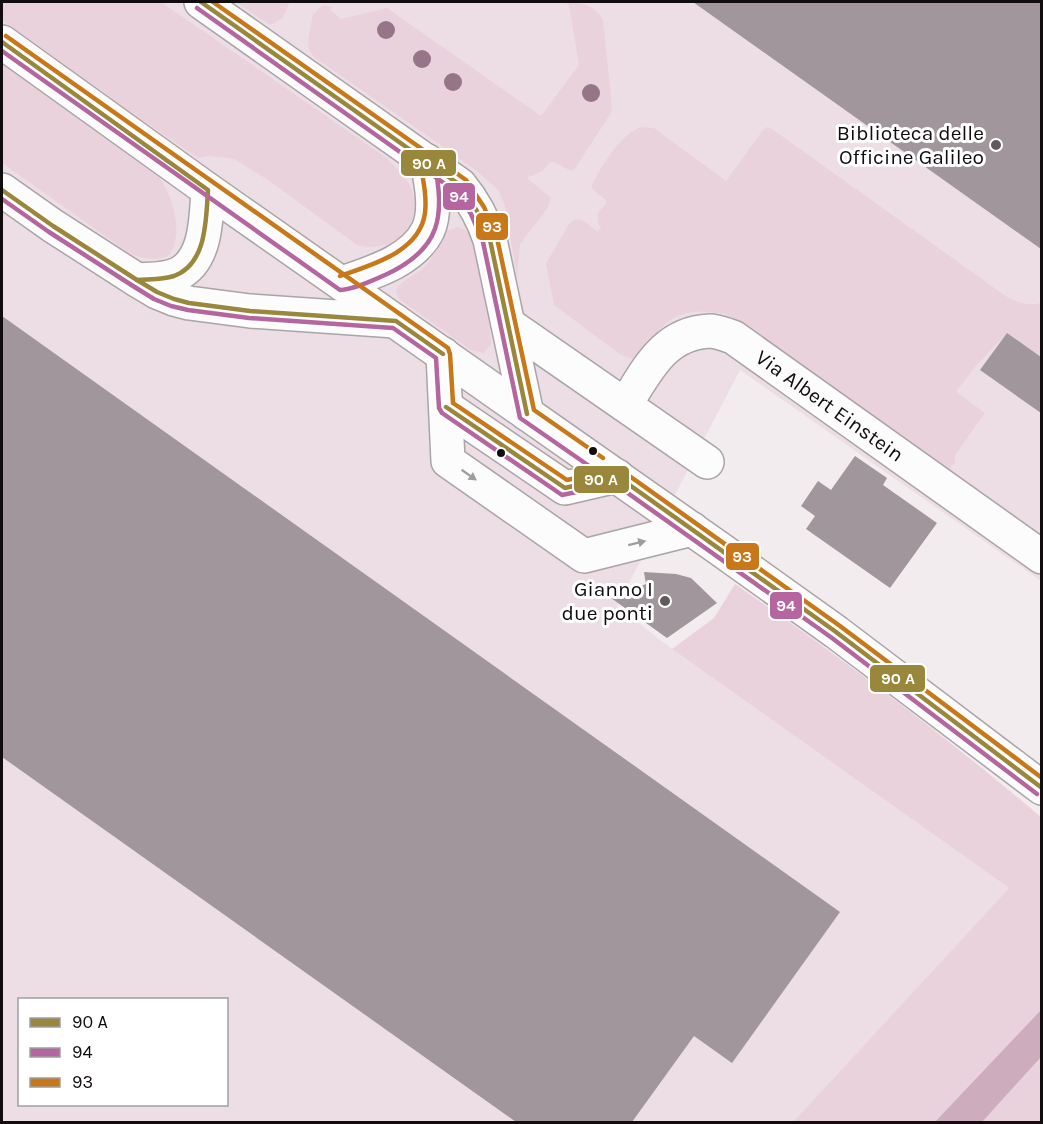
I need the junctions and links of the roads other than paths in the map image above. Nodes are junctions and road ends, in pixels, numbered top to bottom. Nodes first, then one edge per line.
1 (201, 2) edge
2 (2, 42) edge
3 (427, 161) junction
4 (2, 190) edge
5 (208, 190) junction
6 (137, 280) junction
7 (342, 283) junction
8 (396, 321) junction
9 (508, 324) junction
10 (443, 354) junction
11 (625, 405) junction
12 (446, 407) junction
13 (527, 414) junction
14 (707, 462) dead end
15 (617, 476) junction
16 (692, 529) junction
17 (1041, 556) edge
18 (1041, 788) edge

1 - 3 street
2 - 5 street
3 - 7 street
3 - 9 street
4 - 6 street
5 - 6 street
5 - 7 street
6 - 8 street
7 - 8 street
8 - 10 street
9 - 11 street
9 - 13 street
10 - 12 street
10 - 13 street
11 - 14 street
11 - 17 street, Via Albert Einstein
12 - 15 street
12 -> 16 street
13 - 15 street
15 - 16 street
16 - 18 street

